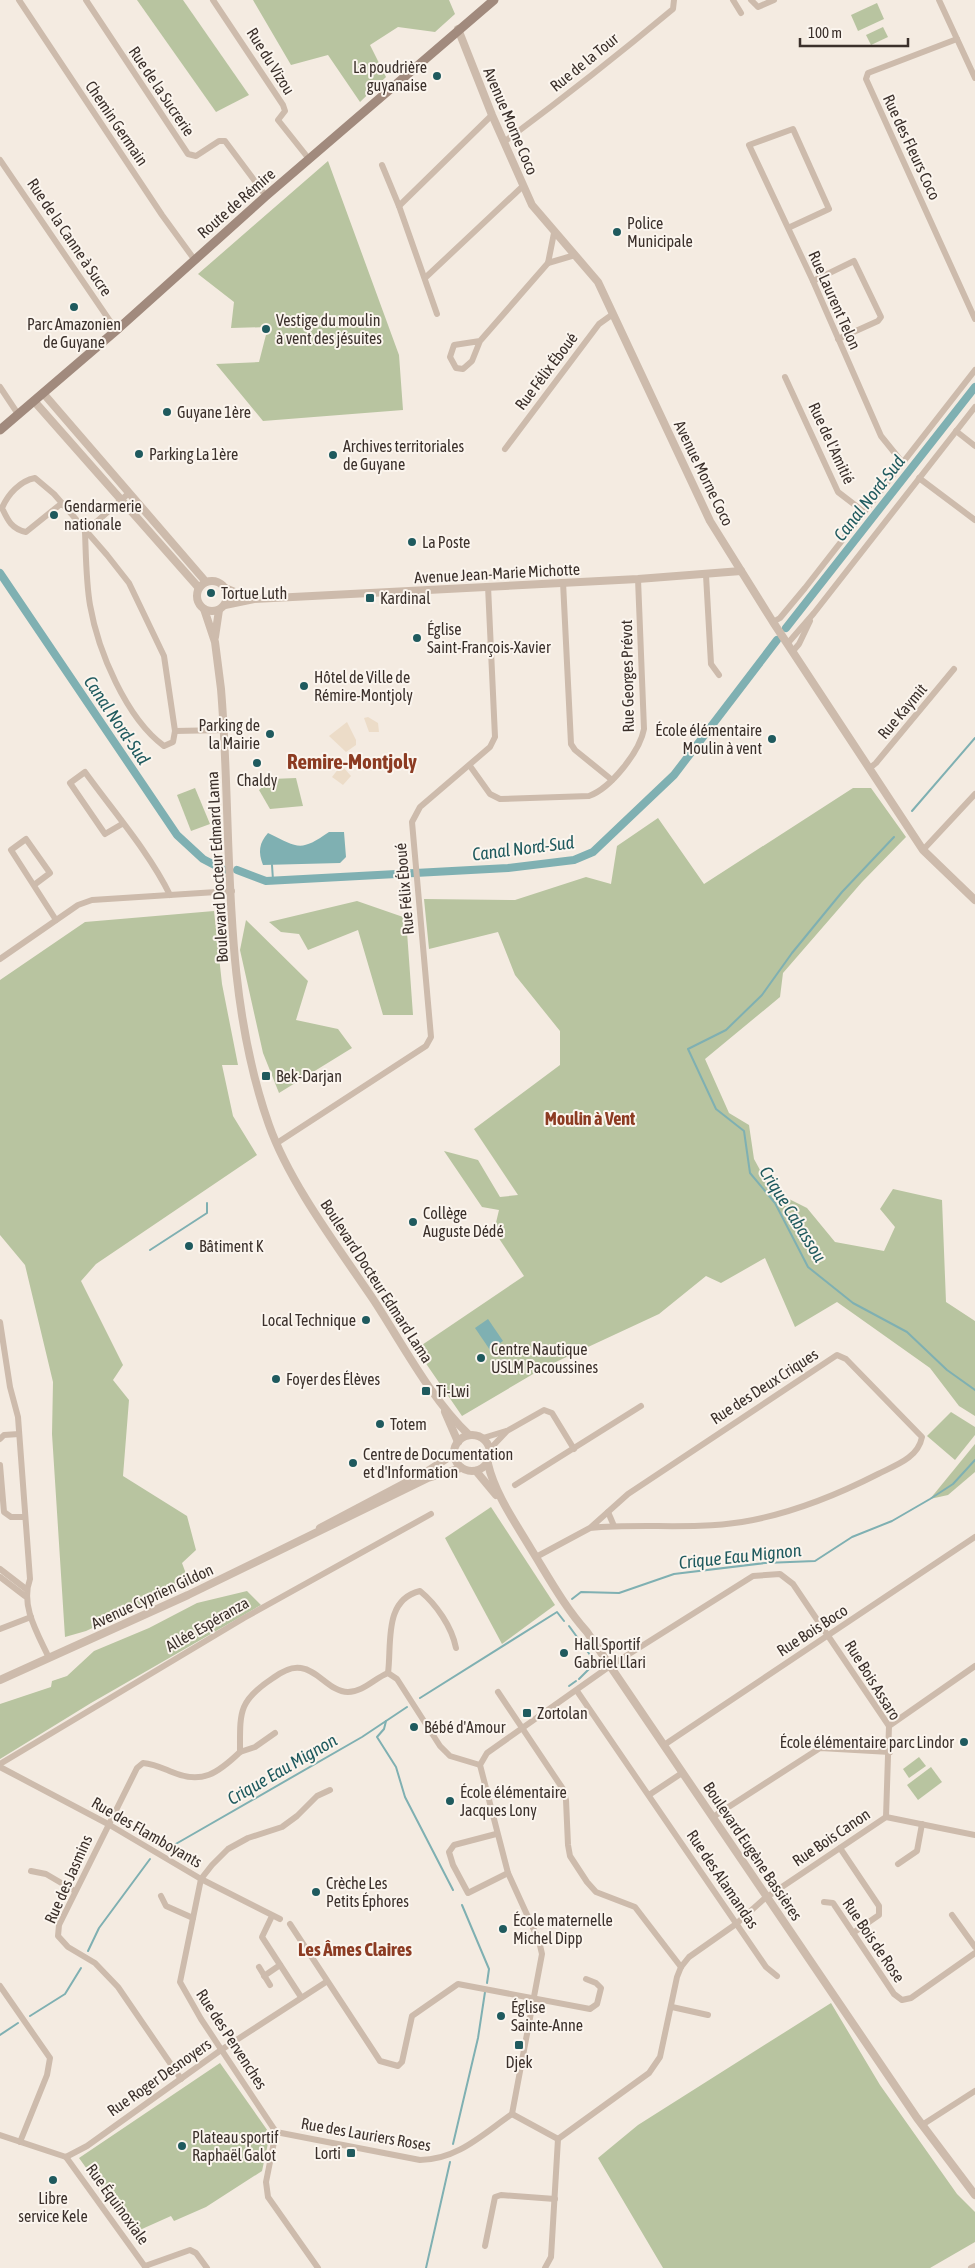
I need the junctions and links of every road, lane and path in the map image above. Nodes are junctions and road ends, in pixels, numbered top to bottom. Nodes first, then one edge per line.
1 (19, 0) edge
2 (86, 0) edge
3 (214, 0) edge
4 (494, 0) edge
5 (674, 0) edge
6 (734, 0) edge
7 (751, 0) edge
8 (774, 0) edge
9 (939, 0) edge
10 (741, 13) dead end
11 (458, 29) junction
12 (957, 39) junction
13 (975, 78) edge
14 (492, 116) junction
15 (504, 142) junction
16 (309, 159) junction
17 (0, 160) edge
18 (382, 165) dead end
19 (522, 186) junction
20 (266, 196) junction
21 (399, 206) junction
22 (788, 228) junction
23 (554, 233) junction
24 (575, 255) junction
25 (194, 259) junction
26 (548, 263) junction
27 (425, 278) junction
28 (812, 281) junction
29 (437, 314) dead end
30 (613, 314) junction
31 (975, 319) edge
32 (119, 328) junction
33 (838, 339) junction
34 (480, 341) junction
35 (975, 370) edge
36 (785, 376) dead end
37 (0, 387) edge
38 (43, 392) junction
39 (34, 401) junction
40 (975, 407) edge
41 (18, 414) junction
42 (0, 430) edge
43 (956, 431) junction
44 (975, 446) edge
45 (505, 449) dead end
46 (902, 462) junction
47 (919, 478) junction
48 (129, 493) junction
49 (122, 500) junction
50 (62, 503) junction
51 (864, 512) junction
52 (975, 520) edge
53 (86, 532) junction
54 (741, 571) junction
55 (706, 575) junction
56 (638, 579) junction
57 (206, 582) junction
58 (563, 582) junction
59 (488, 586) junction
60 (199, 588) junction
61 (225, 588) junction
62 (254, 599) junction
63 (222, 608) junction
64 (204, 610) junction
65 (814, 613) junction
66 (773, 622) junction
67 (215, 642) junction
68 (788, 643) junction
69 (792, 651) junction
70 (954, 669) dead end
71 (719, 676) dead end
72 (224, 730) junction
73 (175, 731) junction
74 (470, 766) junction
75 (870, 768) junction
76 (612, 780) junction
77 (975, 794) edge
78 (122, 824) junction
79 (923, 850) junction
80 (34, 885) junction
81 (232, 892) junction
82 (170, 895) junction
83 (975, 900) edge
84 (56, 920) junction
85 (0, 948) edge
86 (3, 957) edge
87 (278, 1142) junction
88 (0, 1322) edge
89 (439, 1399) junction
90 (642, 1406) dead end
91 (507, 1430) junction
92 (19, 1434) junction
93 (469, 1435) junction
94 (483, 1438) junction
95 (0, 1439) edge
96 (458, 1442) junction
97 (490, 1449) junction
98 (574, 1449) junction
99 (454, 1454) junction
100 (0, 1464) edge
101 (488, 1464) junction
102 (461, 1468) junction
103 (476, 1471) junction
104 (515, 1485) dead end
105 (608, 1512) junction
106 (431, 1514) dead end
107 (25, 1517) junction
108 (513, 1520) junction
109 (614, 1526) junction
110 (590, 1528) junction
111 (314, 1532) junction
112 (975, 1537) edge
113 (536, 1556) junction
114 (0, 1569) edge
115 (0, 1577) edge
116 (25, 1593) junction
117 (31, 1617) junction
118 (0, 1629) edge
119 (828, 1636) junction
120 (456, 1648) dead end
121 (49, 1658) junction
122 (610, 1666) junction
123 (975, 1666) edge
124 (388, 1673) junction
125 (0, 1680) edge
126 (577, 1691) junction
127 (498, 1692) dead end
128 (890, 1726) junction
129 (523, 1729) junction
130 (274, 1733) dead end
131 (664, 1745) junction
132 (240, 1752) junction
133 (890, 1752) junction
134 (0, 1765) edge
135 (480, 1765) junction
136 (682, 1773) junction
137 (330, 1790) dead end
138 (648, 1795) junction
139 (713, 1817) junction
140 (886, 1817) junction
141 (108, 1824) junction
142 (922, 1824) junction
143 (496, 1834) junction
144 (975, 1835) edge
145 (840, 1848) junction
146 (898, 1864) dead end
147 (32, 1871) dead end
148 (508, 1873) junction
149 (201, 1879) junction
150 (75, 1891) junction
151 (161, 1896) dead end
152 (767, 1897) junction
153 (824, 1902) dead end
154 (952, 1915) dead end
155 (272, 1916) junction
156 (193, 1918) junction
157 (280, 1919) dead end
158 (290, 1924) dead end
159 (736, 1924) junction
160 (853, 1932) junction
161 (975, 1947) edge
162 (975, 1953) edge
163 (280, 1965) junction
164 (259, 1967) dead end
165 (681, 1967) junction
166 (264, 1976) junction
167 (777, 1976) dead end
168 (586, 1979) dead end
169 (326, 1982) junction
170 (270, 1984) dead end
171 (0, 1986) edge
172 (301, 1998) junction
173 (534, 1999) junction
174 (672, 2007) junction
175 (708, 2015) dead end
176 (221, 2050) junction
177 (180, 2079) junction
178 (975, 2091) edge
179 (512, 2114) junction
180 (922, 2125) junction
181 (276, 2132) junction
182 (0, 2135) edge
183 (558, 2139) junction
184 (20, 2142) junction
185 (66, 2157) junction
186 (975, 2183) edge
187 (972, 2192) edge
188 (555, 2199) junction
189 (485, 2246) dead end
190 (550, 2266) edge
191 (975, 2266) edge
192 (145, 2267) edge
193 (207, 2268) edge
194 (318, 2268) edge
195 (972, 2268) edge

1 - 25 street, Chemin Germain
2 - 20 street, Rue de la Sucrerie
3 - 16 street, Rue du Vizou
4 - 11 main road, Route de Rémire
5 - 15 street, Rue de la Tour
6 - 10 street
7 - 8 street
9 - 12 street
11 - 14 street, Avenue Morne Coco
11 - 16 main road, Route de Rémire
12 - 13 street
12 - 31 street, Rue des Fleurs Coco
14 - 15 street, Avenue Morne Coco
14 - 21 street
15 - 19 street, Avenue Morne Coco
16 - 20 main road, Route de Rémire
17 - 32 street, Rue de la Canne à Sucre
18 - 21 street
19 - 23 street, Avenue Morne Coco
19 - 27 street
20 - 25 main road, Route de Rémire
21 - 27 street
22 - 22 street, Rue Laurent Telon
22 - 28 street, Rue Laurent Telon
23 - 24 street, Avenue Morne Coco
23 - 26 street
24 - 26 street
24 - 30 street, Avenue Morne Coco
25 - 32 main road, Route de Rémire
26 - 34 street
27 - 29 street
28 - 33 street, Rue Laurent Telon
28 - 33 street
30 - 45 street, Rue Félix Éboué
30 - 54 street, Avenue Morne Coco
32 - 38 main road, Route de Rémire
33 - 46 street, Rue Laurent Telon
34 - 34 street
35 - 46 street
36 - 51 street, Rue de l'Amitié
37 - 41 street
38 - 39 main road, Route de Rémire
38 - 48 street
39 - 41 main road, Route de Rémire
39 - 49 street
40 - 43 street
41 - 42 main road, Route de Rémire
43 - 44 street
43 - 47 street
46 - 51 street
47 - 52 street
47 - 65 street
48 - 49 street
48 - 57 street
49 - 53 street
49 - 60 street
50 - 50 street
50 - 53 street
51 - 66 street
53 - 73 street
53 - 73 street
54 - 55 street, Avenue Jean-Marie Michotte
54 - 66 street, Avenue Morne Coco
55 - 56 street, Avenue Jean-Marie Michotte
55 - 71 street
56 - 58 street, Avenue Jean-Marie Michotte
56 - 76 street, Rue Georges Prévot
57 - 60 street
57 - 61 street
58 - 59 street, Avenue Jean-Marie Michotte
58 - 76 street
59 - 62 street, Avenue Jean-Marie Michotte
59 - 74 street, Rue Félix Éboué
60 - 64 street
61 - 62 street, Avenue Jean-Marie Michotte
61 - 63 street
62 - 63 street, Avenue Jean-Marie Michotte
63 - 64 street
63 - 67 street, Boulevard Docteur Edmard Lama
64 - 67 street, Boulevard Docteur Edmard Lama
65 - 68 street
65 - 69 street
66 - 68 street, Avenue Morne Coco
67 - 72 street, Boulevard Docteur Edmard Lama
68 - 69 street, Avenue Morne Coco
69 - 75 street, Avenue Morne Coco
70 - 75 street, Rue Kaymit
72 - 73 street
72 - 81 street, Boulevard Docteur Edmard Lama
74 - 76 street, Rue Georges Prévot
74 - 87 street, Rue Félix Éboué
75 - 79 street, Avenue Morne Coco
77 - 79 street
78 - 78 street
78 - 82 street
79 - 83 street, Avenue Morne Coco
80 - 80 street
80 - 84 street
81 - 82 street
81 - 87 street, Boulevard Docteur Edmard Lama
82 - 84 street
84 - 86 street
85 - 86 street
87 - 89 street, Boulevard Docteur Edmard Lama
88 - 92 street
89 - 93 street, Boulevard Docteur Edmard Lama
89 - 96 street, Boulevard Docteur Edmard Lama
90 - 98 street
91 - 94 street
91 - 97 street
91 - 98 street
92 - 95 street
92 - 107 street
93 - 94 street
93 - 96 street
94 - 97 street
96 - 99 street
97 - 101 street
98 - 104 street
99 - 102 street
99 - 111 street, Avenue Cyprien Gildon
100 - 107 street
101 - 103 street
101 - 108 street, Boulevard Eugène Bassières
102 - 103 street
102 - 111 street, Avenue Cyprien Gildon
103 - 108 street, Boulevard Eugène Bassières
105 - 109 street
105 - 109 street, Rue des Deux Criques
105 - 110 street, Rue des Deux Criques
106 - 134 street, Allée Espéranza
107 - 116 street
108 - 113 street, Boulevard Eugène Bassières
109 - 110 street, Rue des Deux Criques
110 - 113 street, Rue des Deux Criques
111 - 121 street, Avenue Cyprien Gildon
112 - 119 street, Rue Bois Boco
113 - 122 street, Boulevard Eugène Bassières
114 - 116 street
115 - 116 street
116 - 117 street
117 - 118 street
117 - 121 street
119 - 122 street, Rue Bois Assaro
119 - 128 street, Rue Bois Assaro
119 - 131 street, Rue Bois Boco
120 - 124 street
121 - 125 street, Avenue Cyprien Gildon
122 - 126 street
122 - 131 street, Boulevard Eugène Bassières
123 - 128 street
124 - 132 street
124 - 135 street
126 - 129 street
126 - 138 street, Rue des Alamandas
127 - 129 street
128 - 133 street, Rue Bois Assaro
129 - 135 street
129 - 165 street
130 - 132 street
131 - 136 street, Boulevard Eugène Bassières
132 - 141 street, Rue des Jasmins
133 - 139 street
133 - 140 street, Rue Bois Assaro
134 - 141 street, Rue des Flamboyants
135 - 143 street
136 - 138 street
136 - 139 street, Boulevard Eugène Bassières
137 - 149 street, Rue des Pervenches
138 - 159 street, Rue des Alamandas
139 - 152 street, Boulevard Eugène Bassières
140 - 142 street
140 - 145 street, Rue Bois Canon
141 - 149 street, Rue des Flamboyants
141 - 150 street, Rue des Jasmins
142 - 144 street
142 - 146 street
143 - 148 street
143 - 148 street
145 - 152 street, Rue Bois Canon
145 - 160 street
147 - 150 street
148 - 173 street
149 - 155 street, Rue des Flamboyants
149 - 156 street, Rue des Pervenches
150 - 177 street, Rue des Jasmins
151 - 156 street
152 - 159 street, Rue Bois Canon
152 - 180 street, Boulevard Eugène Bassières
153 - 160 street, Rue Bois de Rose
154 - 161 street
155 - 157 street, Rue des Flamboyants
155 - 163 street
156 - 176 street, Rue des Pervenches
158 - 169 street
159 - 165 street, Rue Bois Canon
159 - 167 street, Rue des Alamandas
160 - 162 street, Rue Bois de Rose
163 - 166 street
163 - 172 street
164 - 166 street
165 - 174 street
166 - 170 street
168 - 173 street
169 - 172 street, Rue Roger Desnoyers
169 - 173 street
171 - 184 street
172 - 176 street, Rue Roger Desnoyers
173 - 179 street
174 - 175 street
174 - 183 street
176 - 177 street, Rue Roger Desnoyers
176 - 181 street, Rue des Pervenches
177 - 185 street, Rue Roger Desnoyers
178 - 180 street
179 - 181 street, Rue des Lauriers Roses
179 - 183 street
180 - 187 street, Boulevard Eugène Bassières
181 - 194 street
182 - 184 street
183 - 188 street
184 - 185 street
185 - 192 street, Rue Équinoxiale
186 - 187 street
188 - 189 street
188 - 190 street
191 - 195 street
192 - 193 street

